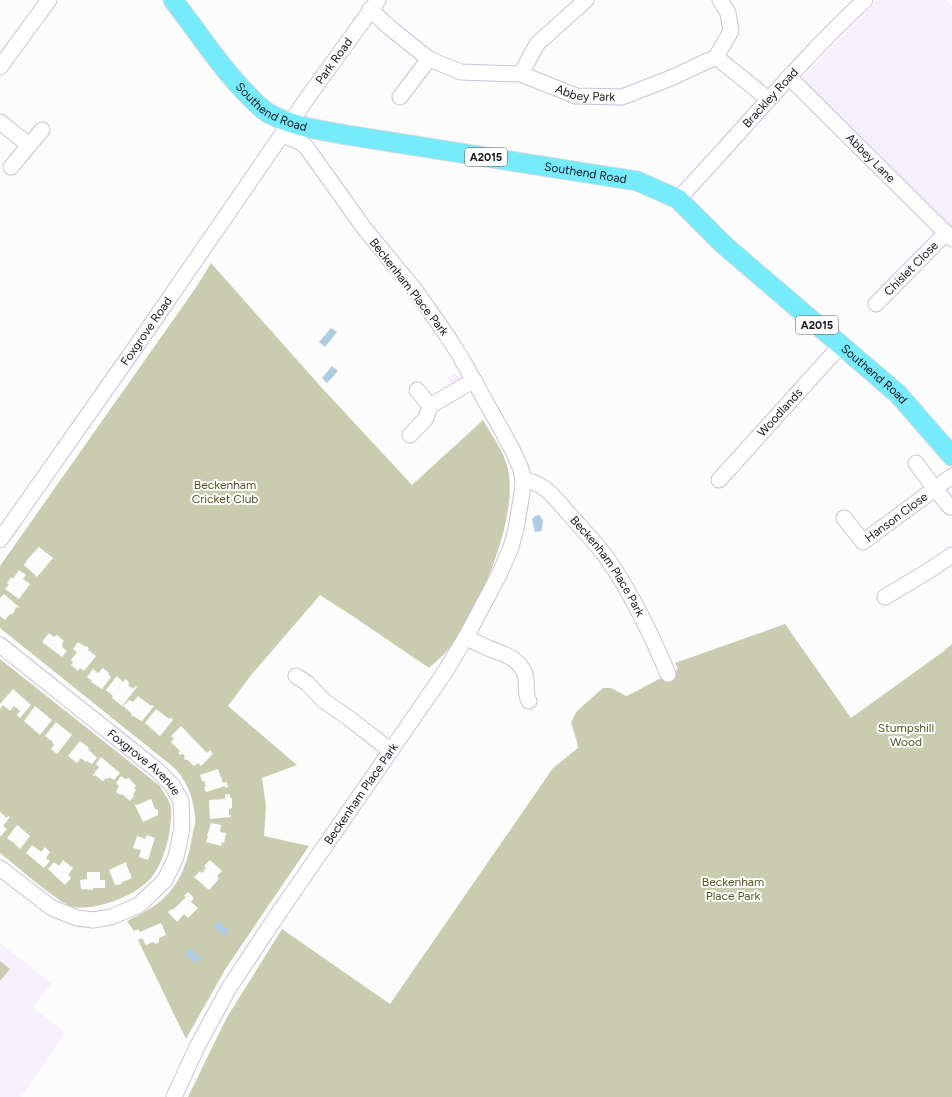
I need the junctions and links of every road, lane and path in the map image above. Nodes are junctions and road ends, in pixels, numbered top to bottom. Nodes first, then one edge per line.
1 (49, 0) edge
2 (173, 0) edge
3 (586, 0) edge
4 (720, 0) edge
5 (865, 0) edge
6 (374, 5) edge
7 (716, 57) junction
8 (429, 59) junction
9 (0, 67) edge
10 (521, 74) junction
11 (789, 77) junction
12 (400, 97) dead end
13 (768, 99) junction
14 (0, 122) edge
15 (287, 129) junction
16 (42, 130) dead end
17 (29, 145) junction
18 (11, 167) dead end
19 (678, 199) junction
20 (949, 236) edge
21 (876, 304) dead end
22 (841, 345) junction
23 (474, 380) junction
24 (416, 390) dead end
25 (430, 406) junction
26 (410, 435) dead end
27 (952, 456) edge
28 (916, 464) dead end
29 (952, 476) edge
30 (523, 480) junction
31 (719, 480) dead end
32 (935, 489) junction
33 (950, 507) dead end
34 (844, 518) dead end
35 (0, 540) edge
36 (952, 555) edge
37 (885, 597) dead end
38 (466, 637) junction
39 (0, 645) edge
40 (668, 674) dead end
41 (296, 676) dead end
42 (529, 701) dead end
43 (390, 751) junction
44 (0, 868) edge
45 (174, 1097) edge

1 - 9 street
2 - 15 main road, Southend Road / A2015
3 - 10 street
4 - 7 street
5 - 11 street, Brackley Road
6 - 8 street, Abbey Park
6 - 15 street, Park Road
7 - 10 street, Abbey Park
7 - 13 street
8 - 10 street, Abbey Park
8 - 12 street
11 - 13 street, Brackley Road
11 - 20 street, Abbey Lane
13 - 19 street, Brackley Road
14 - 17 street
15 - 19 main road, Southend Road / A2015
15 - 23 street, Beckenham Place Park
15 - 35 street, Foxgrove Road
16 - 17 street
17 - 18 street
19 - 22 main road, Southend Road / A2015
20 - 21 street, Chislet Close
22 - 27 main road, Southend Road / A2015
22 - 31 street, Woodlands
23 - 25 street
23 - 30 street, Beckenham Place Park
24 - 25 street
25 - 26 street
28 - 32 street, Hanson Close
29 - 32 street, Hanson Close
30 - 38 street, Beckenham Place Park
30 - 40 street, Beckenham Place Park
32 - 33 street, Hanson Close
32 - 34 street, Hanson Close
36 - 37 street
38 - 42 street
38 - 43 street, Beckenham Place Park
39 - 44 street, Foxgrove Avenue
41 - 43 street
43 - 45 street, Beckenham Place Park

